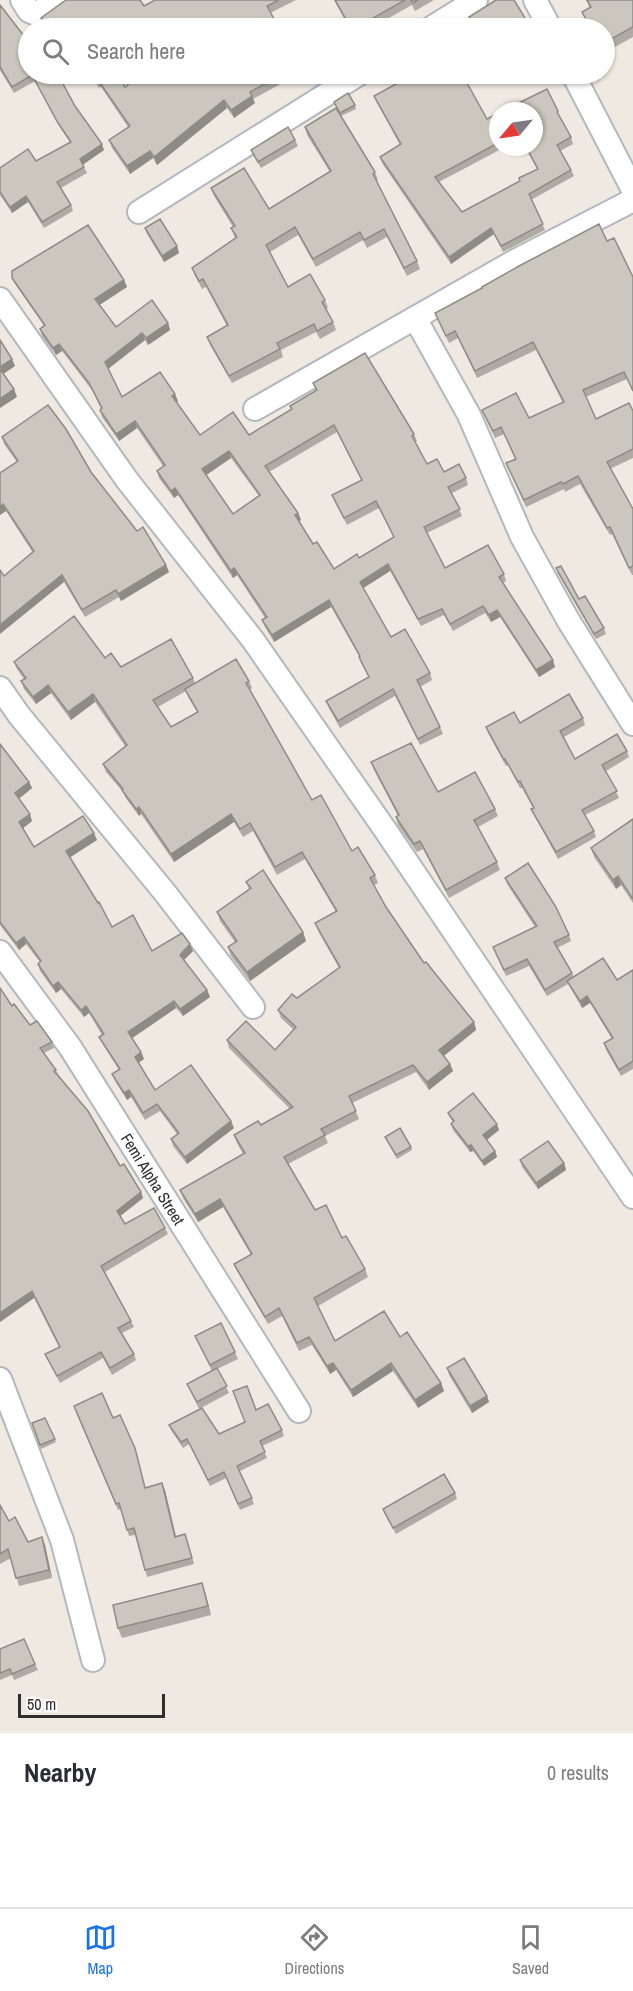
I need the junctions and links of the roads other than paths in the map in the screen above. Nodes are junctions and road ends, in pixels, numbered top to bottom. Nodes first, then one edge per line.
1 (22, 0) edge
2 (58, 0) edge
3 (476, 0) edge
4 (535, 0) edge
5 (447, 18) edge
6 (545, 18) edge
7 (343, 84) edge
8 (578, 84) edge
9 (633, 190) edge
10 (633, 200) edge
11 (139, 212) dead end
12 (0, 298) edge
13 (415, 318) junction
14 (255, 409) dead end
15 (0, 688) edge
16 (633, 724) edge
17 (0, 952) edge
18 (253, 1007) dead end
19 (633, 1197) edge
20 (0, 1379) edge
21 (299, 1411) dead end
22 (93, 1660) dead end

1 - 2 street
3 - 5 street
4 - 6 street
7 - 11 street
8 - 9 street
10 - 13 street
12 - 19 street
13 - 14 street
13 - 16 street
15 - 18 street
17 - 21 street, Femi Alpha Street
20 - 22 street

